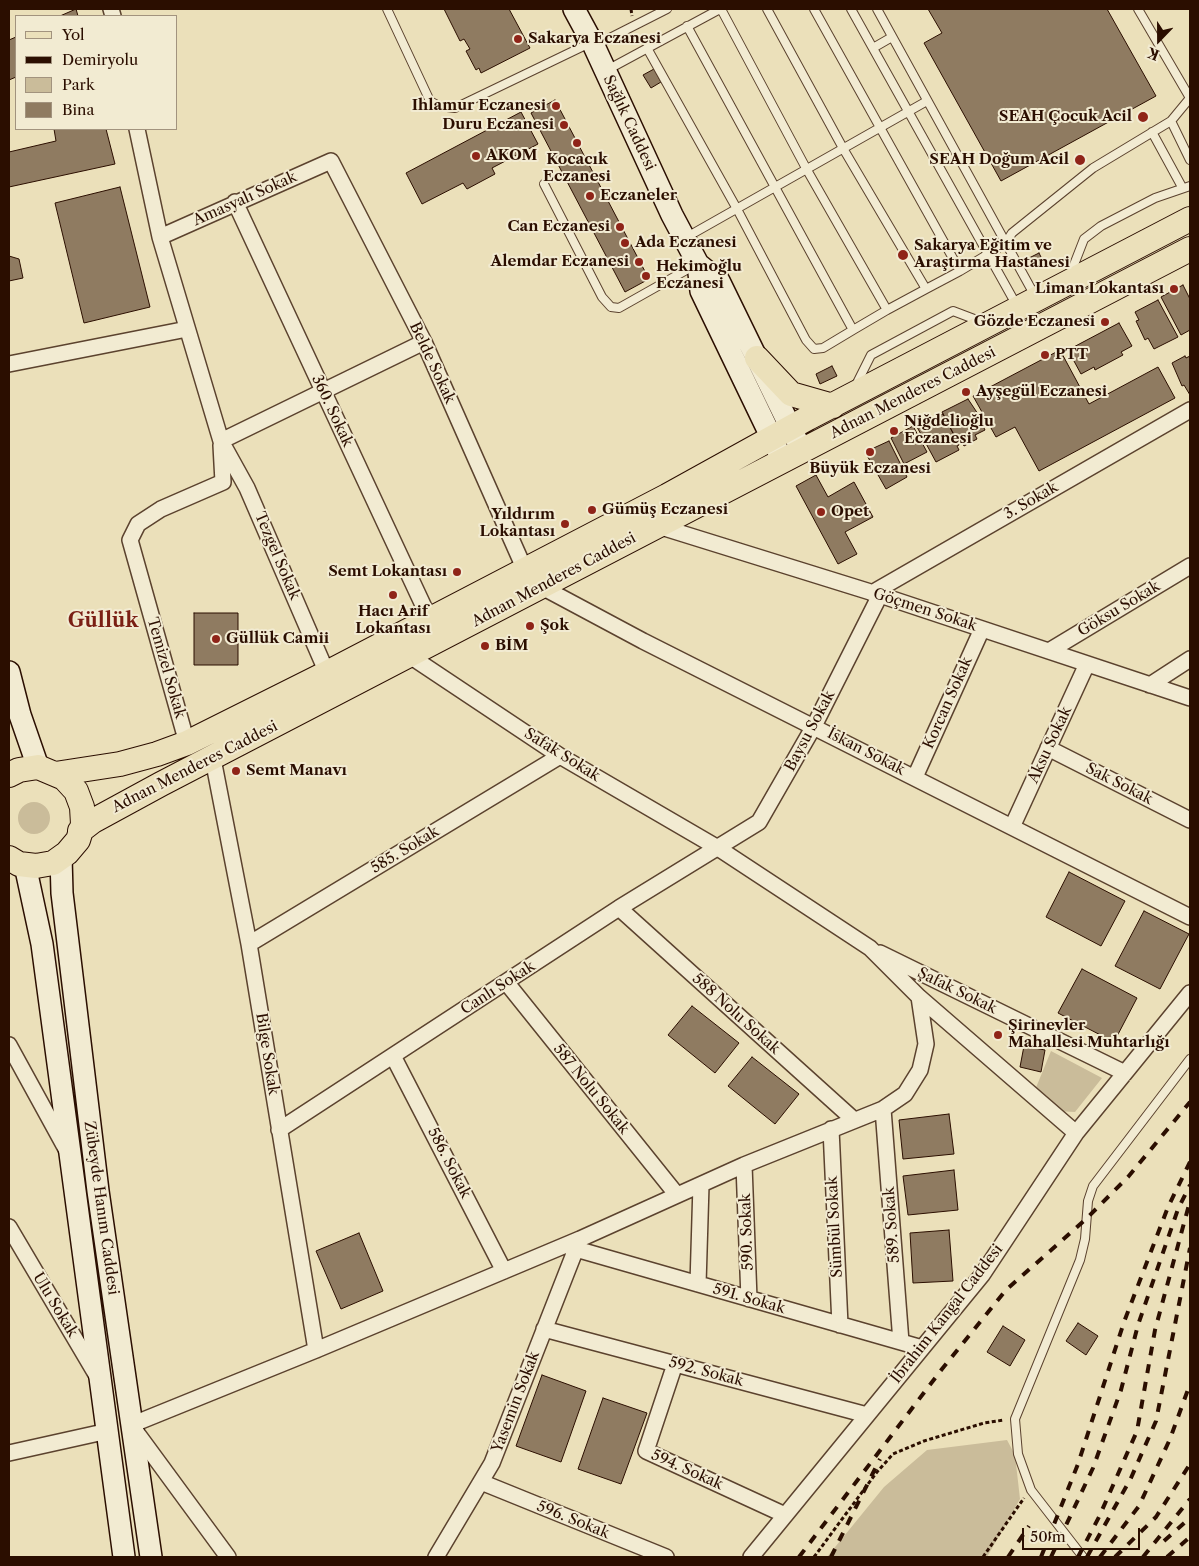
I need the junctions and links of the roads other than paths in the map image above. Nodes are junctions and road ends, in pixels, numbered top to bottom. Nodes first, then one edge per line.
1 (387, 9) edge
2 (574, 9) edge
3 (667, 9) edge
4 (721, 9) edge
5 (767, 9) edge
6 (814, 9) edge
7 (851, 9) edge
8 (877, 9) edge
9 (1138, 9) edge
10 (687, 26) junction
11 (892, 37) junction
12 (593, 44) junction
13 (647, 48) junction
14 (873, 48) junction
15 (605, 71) junction
16 (1190, 98) edge
17 (927, 101) junction
18 (910, 113) junction
19 (1171, 121) junction
20 (136, 130) edge
21 (880, 130) junction
22 (1152, 132) junction
23 (844, 150) junction
24 (1190, 160) edge
25 (331, 161) joint
26 (807, 170) junction
27 (544, 184) dead end
28 (1186, 186) edge
29 (774, 189) junction
30 (235, 202) junction
31 (737, 209) junction
32 (1190, 219) edge
33 (160, 237) junction
34 (684, 238) junction
35 (1005, 244) junction
36 (1190, 249) edge
37 (989, 254) junction
38 (698, 264) junction
39 (960, 270) junction
40 (1068, 282) junction
41 (926, 289) junction
42 (1027, 304) junction
43 (887, 310) junction
44 (187, 329) junction
45 (853, 330) junction
46 (424, 342) junction
47 (757, 358) junction
48 (9, 364) edge
49 (323, 392) junction
50 (749, 392) junction
51 (842, 400) junction
52 (1190, 410) edge
53 (781, 433) junction
54 (220, 441) junction
55 (793, 456) junction
56 (725, 464) junction
57 (658, 526) junction
58 (1190, 566) edge
59 (525, 570) junction
60 (542, 586) junction
61 (876, 594) junction
62 (430, 620) junction
63 (982, 629) junction
64 (1048, 651) junction
65 (410, 656) junction
66 (1190, 659) edge
67 (1087, 664) junction
68 (9, 672) edge
69 (327, 673) junction
70 (1150, 685) junction
71 (1190, 698) edge
72 (814, 726) junction
73 (187, 743) junction
74 (1048, 748) junction
75 (560, 756) junction
76 (213, 758) junction
77 (47, 771) junction
78 (9, 775) edge
79 (915, 777) junction
80 (1190, 820) edge
81 (1012, 826) junction
82 (80, 831) junction
83 (718, 848) junction
84 (61, 857) junction
85 (14, 861) edge
86 (619, 908) junction
87 (1190, 917) edge
88 (249, 944) junction
89 (870, 948) junction
90 (506, 982) junction
91 (1190, 993) edge
92 (919, 997) junction
93 (9, 1045) edge
94 (393, 1056) junction
95 (1190, 1059) edge
96 (1125, 1073) junction
97 (883, 1108) junction
98 (853, 1119) junction
99 (831, 1129) junction
100 (279, 1130) junction
101 (1076, 1133) junction
102 (70, 1155) junction
103 (744, 1166) junction
104 (701, 1185) junction
105 (677, 1195) junction
106 (9, 1227) edge
107 (578, 1244) junction
108 (504, 1271) junction
109 (698, 1284) junction
110 (749, 1299) junction
111 (840, 1325) junction
112 (544, 1329) junction
113 (900, 1342) junction
114 (922, 1348) junction
115 (316, 1350) junction
116 (675, 1364) junction
117 (101, 1382) junction
118 (867, 1415) junction
119 (131, 1425) junction
120 (108, 1431) junction
121 (9, 1453) edge
122 (480, 1482) junction
123 (785, 1515) junction
124 (124, 1557) edge
125 (151, 1557) edge
126 (228, 1557) edge
127 (436, 1557) edge
128 (666, 1557) edge
129 (751, 1557) edge
130 (1083, 1557) edge

1 - 12 lane
2 - 12 main road, Sağlık Caddesi
3 - 12 lane
4 - 10 lane
4 - 26 lane
5 - 23 lane
6 - 21 lane
7 - 14 lane
8 - 11 lane
9 - 16 lane
10 - 13 lane
10 - 29 lane
11 - 14 lane
11 - 17 lane
12 - 15 main road, Sağlık Caddesi
13 - 15 lane
13 - 31 lane
14 - 18 lane
15 - 34 main road, Sağlık Caddesi
16 - 19 lane
17 - 18 lane
17 - 35 lane
18 - 21 lane
18 - 37 lane
19 - 22 lane
19 - 24 lane
20 - 33 street
21 - 23 lane
21 - 39 lane
22 - 28 lane
22 - 35 lane
23 - 26 lane
23 - 41 lane
25 - 30 street, Amasyalı Sokak
25 - 46 street, Belde Sokak
26 - 29 lane
26 - 43 lane
27 - 38 lane
28 - 40 lane
29 - 31 lane
29 - 45 lane
30 - 33 street, Amasyalı Sokak
30 - 49 street, 360. Sokak
31 - 34 lane
31 - 45 lane
32 - 40 main road, Adnan Menderes Caddesi
33 - 44 street
34 - 38 main road, Sağlık Caddesi
35 - 37 lane
35 - 42 lane
36 - 55 main road, Adnan Menderes Caddesi
37 - 39 lane
37 - 42 lane
38 - 47 main road, Sağlık Caddesi
38 - 50 main road, Sağlık Caddesi
39 - 41 lane
40 - 42 main road, Adnan Menderes Caddesi
41 - 43 lane
42 - 51 main road, Adnan Menderes Caddesi
43 - 45 lane
44 - 48 street
44 - 54 street
46 - 49 street
46 - 59 street, Belde Sokak
47 - 51 main road, Adnan Menderes Caddesi
47 - 53 main road, Sağlık Caddesi
49 - 54 street
49 - 62 street, 360. Sokak
50 - 53 main road, Sağlık Caddesi
50 - 56 main road
51 - 53 main road, Adnan Menderes Caddesi
52 - 61 street, 3. Sokak
53 - 55 main road, Sağlık Caddesi
53 - 56 main road, Adnan Menderes Caddesi
54 - 69 street, Tezgel Sokak
54 - 73 street, Temizel Sokak
55 - 57 main road, Adnan Menderes Caddesi
56 - 59 main road, Adnan Menderes Caddesi
57 - 60 main road, Adnan Menderes Caddesi
57 - 61 street, Göçmen Sokak
58 - 64 street, Göksu Sokak
59 - 62 main road, Adnan Menderes Caddesi
60 - 65 main road, Adnan Menderes Caddesi
60 - 72 street, İskan Sokak
61 - 63 street, Göçmen Sokak
61 - 72 street, Baysu Sokak
62 - 69 main road, Adnan Menderes Caddesi
63 - 64 street, Göçmen Sokak
63 - 79 street, Korcan Sokak
64 - 67 street, Göçmen Sokak
65 - 75 street, Safak Sokak
65 - 76 main road, Adnan Menderes Caddesi
66 - 70 street
67 - 70 street, Göçmen Sokak
67 - 74 street, Aksu Sokak
68 - 77 main road
69 - 73 main road, Adnan Menderes Caddesi
70 - 71 street, Göçmen Sokak
72 - 79 street, İskan Sokak
72 - 83 street, Baysu Sokak
73 - 77 main road, Adnan Menderes Caddesi
74 - 80 street, Sak Sokak
74 - 81 street, Aksu Sokak
75 - 83 street, Safak Sokak
75 - 88 street, 585. Sokak
76 - 82 main road, Adnan Menderes Caddesi
76 - 88 street, Bilge Sokak
77 - 78 main road, Adnan Menderes Caddesi
77 - 82 main road
79 - 81 street, İskan Sokak
81 - 87 street, İskan Sokak
82 - 84 main road
83 - 86 street, Canlı Sokak
83 - 89 street, Şafak Sokak
84 - 85 main road
84 - 119 main road, Zübeyde Hanım Caddesi
85 - 102 main road, Zübeyde Hanım Caddesi
86 - 90 street, Canlı Sokak
86 - 98 street, 588 Nolu Sokak
88 - 100 street, Bilge Sokak
89 - 92 street, Şafak Sokak
89 - 96 street, Şafak Sokak
90 - 94 street, Canlı Sokak
90 - 105 street, 587 Nolu Sokak
91 - 96 street, İbrahim Kangal Caddesi
92 - 97 street
92 - 101 street, Şafak Sokak
93 - 102 street
94 - 100 street, Canlı Sokak
94 - 108 street, 586. Sokak
95 - 130 lane
96 - 101 street, İbrahim Kangal Caddesi
97 - 98 street
97 - 113 street, 589. Sokak
98 - 99 street
99 - 103 street
99 - 111 street, Sümbül Sokak
100 - 115 street, Bilge Sokak
101 - 114 street, İbrahim Kangal Caddesi
102 - 117 main road, Zübeyde Hanım Caddesi
103 - 104 street
103 - 110 street, 590. Sokak
104 - 105 street
104 - 109 street
105 - 107 street
106 - 117 street, Ulu Sokak
107 - 108 street
107 - 109 street, 591. Sokak
107 - 112 street, Yasemin Sokak
108 - 115 street
109 - 110 street, 591. Sokak
110 - 111 street, 591. Sokak
111 - 113 street, 591. Sokak
112 - 116 street, 592. Sokak
112 - 122 street, Yasemin Sokak
113 - 114 street, 591. Sokak
114 - 118 street, İbrahim Kangal Caddesi
115 - 119 street
116 - 118 street, 592. Sokak
116 - 123 street, 594. Sokak
117 - 120 main road, Zübeyde Hanım Caddesi
118 - 123 street, İbrahim Kangal Caddesi
119 - 125 main road, Zübeyde Hanım Caddesi
119 - 126 street
120 - 121 street
120 - 124 main road, Zübeyde Hanım Caddesi
122 - 127 street, Yasemin Sokak
122 - 128 street, 596. Sokak
123 - 129 street, İbrahim Kangal Caddesi

